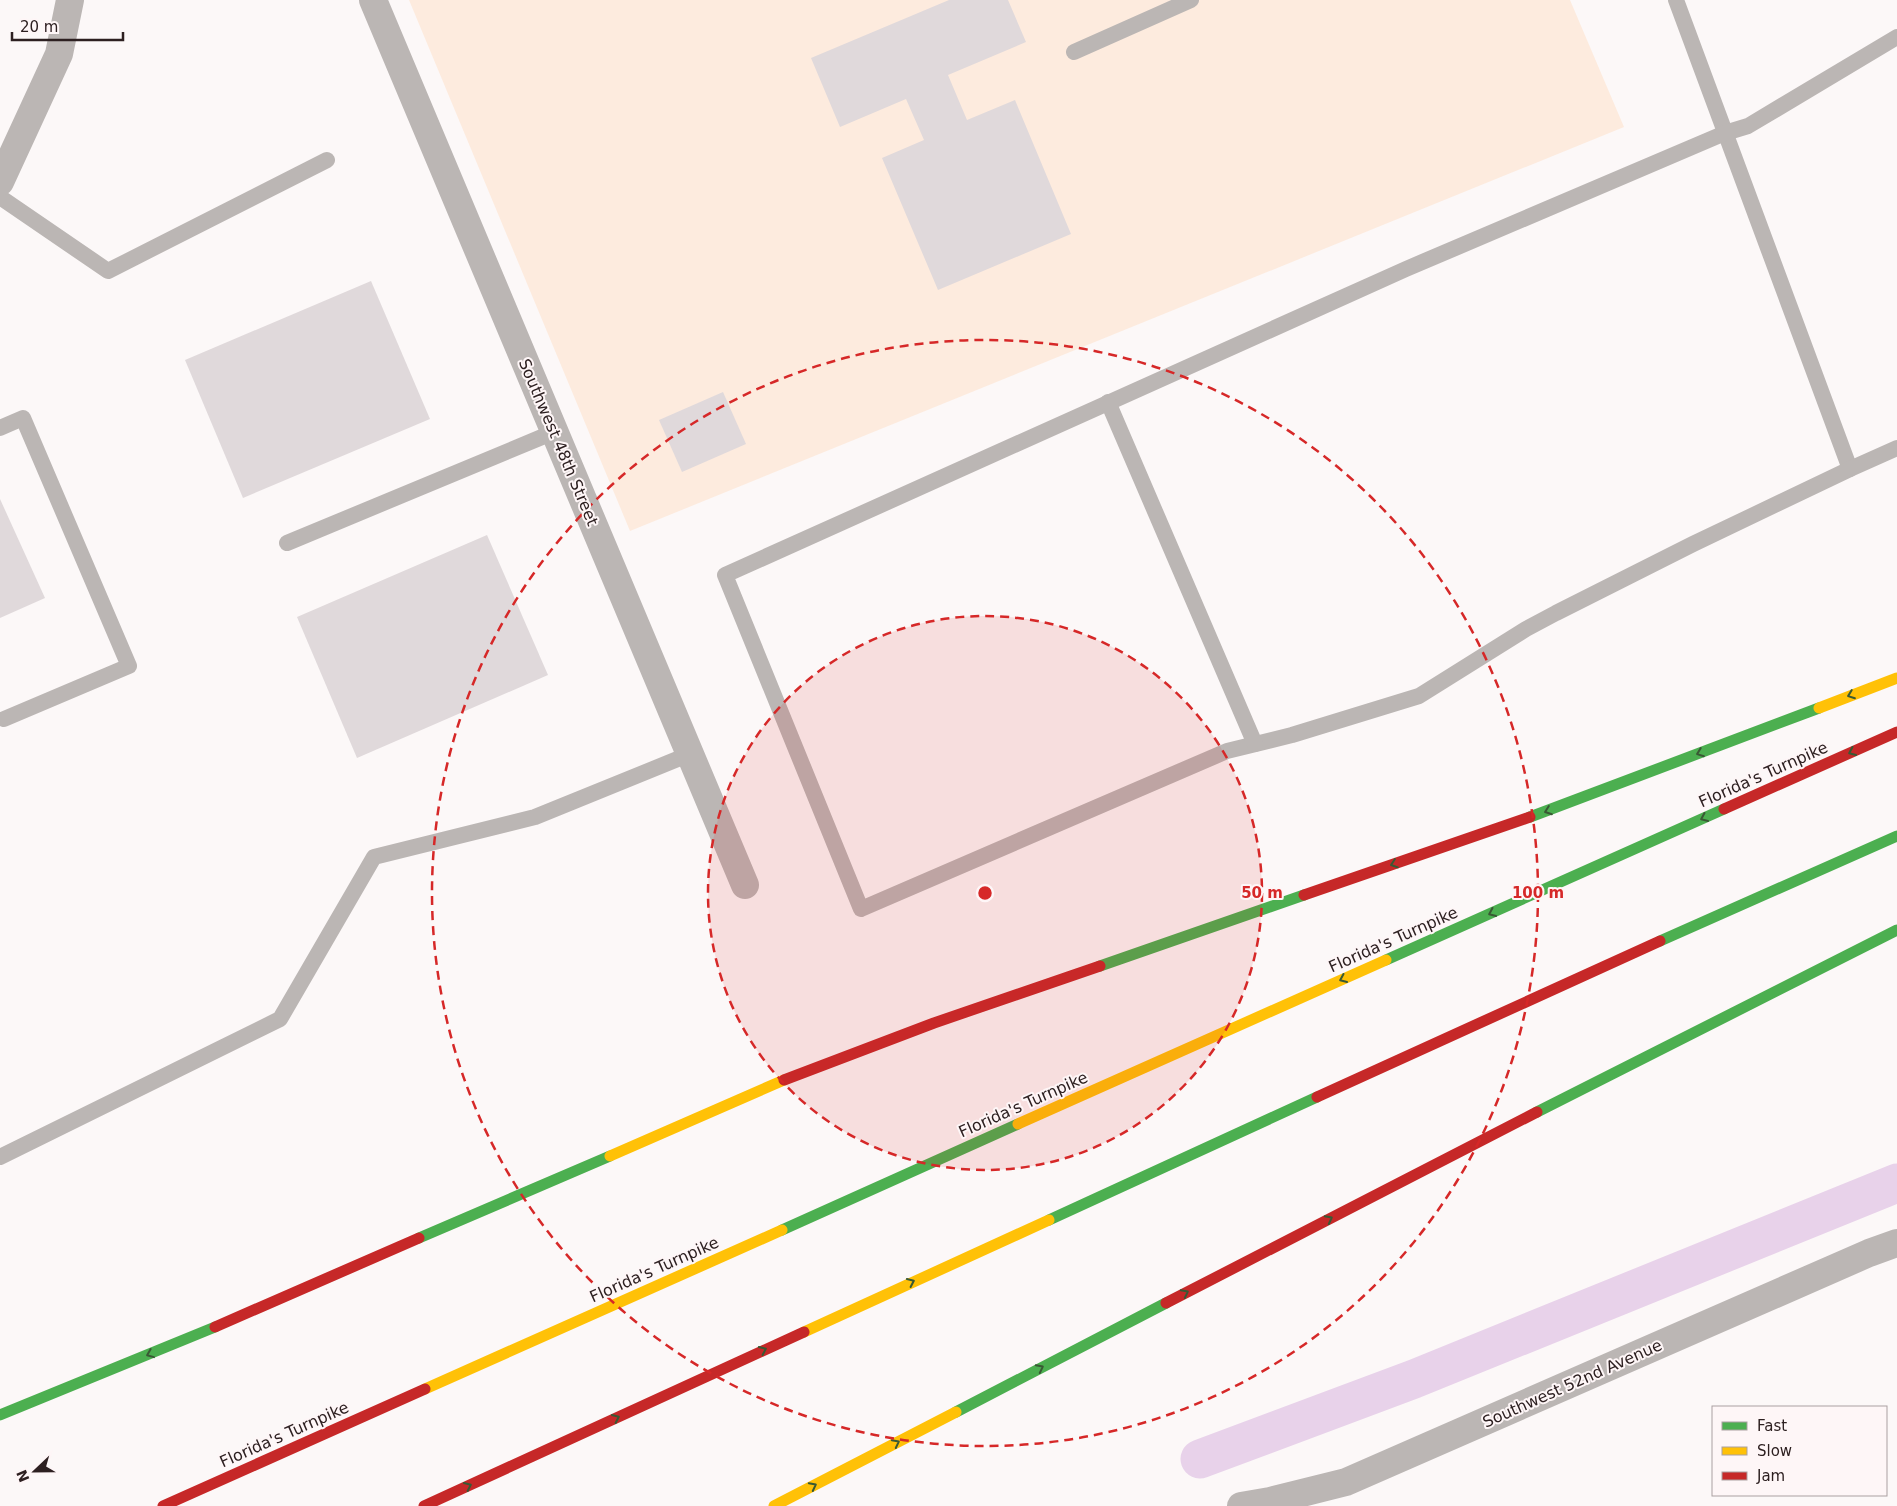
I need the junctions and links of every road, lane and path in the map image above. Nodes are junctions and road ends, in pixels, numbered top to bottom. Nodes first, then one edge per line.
1 (70, 0) edge
2 (373, 0) edge
3 (1191, 0) edge
4 (1676, 0) edge
5 (1897, 37) edge
6 (1074, 52) dead end
7 (1725, 133) junction
8 (327, 160) dead end
9 (0, 182) edge
10 (0, 197) edge
11 (1108, 402) junction
12 (0, 428) edge
13 (554, 432) junction
14 (1897, 448) edge
15 (1850, 469) junction
16 (287, 543) dead end
17 (1897, 678) edge
18 (4, 720) dead end
19 (1897, 732) edge
20 (1255, 744) junction
21 (690, 754) junction
22 (1897, 836) edge
23 (745, 885) dead end
24 (1897, 930) edge
25 (0, 1157) edge
26 (1897, 1243) edge
27 (0, 1415) edge
28 (163, 1506) edge
29 (424, 1506) edge
30 (774, 1506) edge
31 (1240, 1506) edge

1 - 9 street
2 - 13 street, Southwest 48th Street
3 - 6 lane
4 - 7 lane
5 - 7 lane
7 - 11 lane
7 - 15 lane
8 - 10 lane
11 - 20 lane
11 - 20 lane
12 - 18 lane
13 - 16 lane
13 - 21 street, Southwest 48th Street
14 - 15 lane
15 - 20 lane
17 -> 27 highway
19 -> 28 highway, Florida's Turnpike
21 - 23 street, Southwest 48th Street
21 - 25 lane
29 -> 22 highway
30 -> 24 highway
26 - 31 street, Southwest 52nd Avenue

